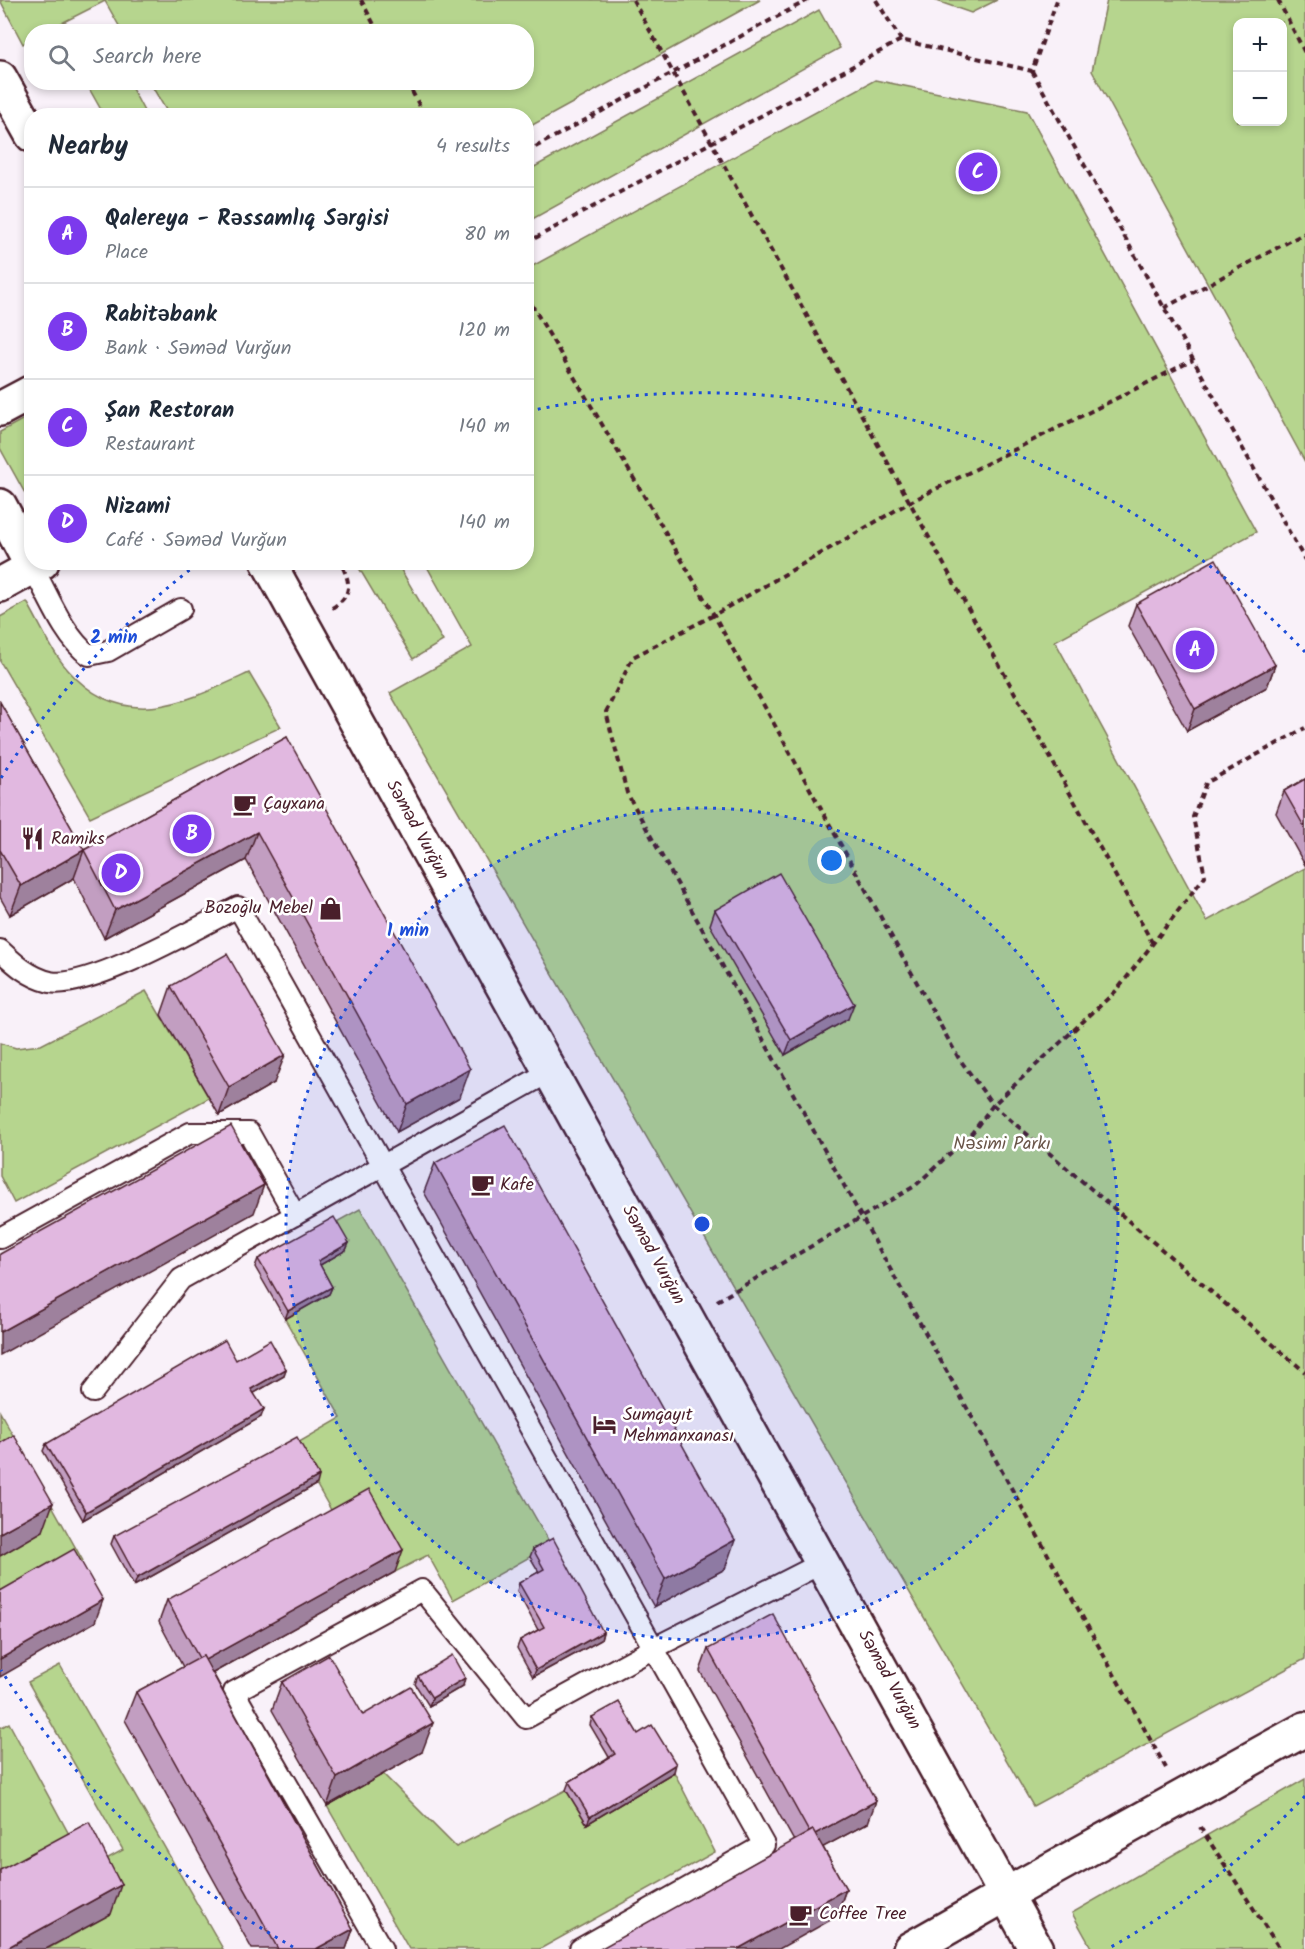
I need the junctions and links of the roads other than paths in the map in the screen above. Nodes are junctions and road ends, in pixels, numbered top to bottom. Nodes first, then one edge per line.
1 (0, 78) edge
2 (24, 121) edge
3 (24, 396) edge
4 (0, 409) edge
5 (0, 506) edge
6 (24, 544) edge
7 (28, 570) edge
8 (39, 570) edge
9 (272, 570) edge
10 (0, 585) edge
11 (181, 609) dead end
12 (0, 950) edge
13 (551, 1071) junction
14 (384, 1166) junction
15 (295, 1215) junction
16 (0, 1238) edge
17 (93, 1392) dead end
18 (824, 1562) junction
19 (654, 1648) junction
20 (1305, 1729) edge
21 (1007, 1894) junction
22 (382, 1949) edge
23 (580, 1949) edge
24 (910, 1949) edge
25 (1036, 1949) edge

1 - 2 main road
3 - 4 main road
5 - 6 main road
7 - 10 main road
8 - 11 lane
9 - 13 main road, Səməd Vurğun
12 - 14 lane
13 - 14 lane
13 - 18 main road, Səməd Vurğun
14 - 15 lane
14 - 19 lane
15 - 16 lane
15 - 17 lane
18 - 19 lane
18 - 21 main road, Səməd Vurğun
19 - 22 lane
19 - 23 lane
20 - 21 main road
21 - 24 main road
21 - 25 main road, Səməd Vurğun

